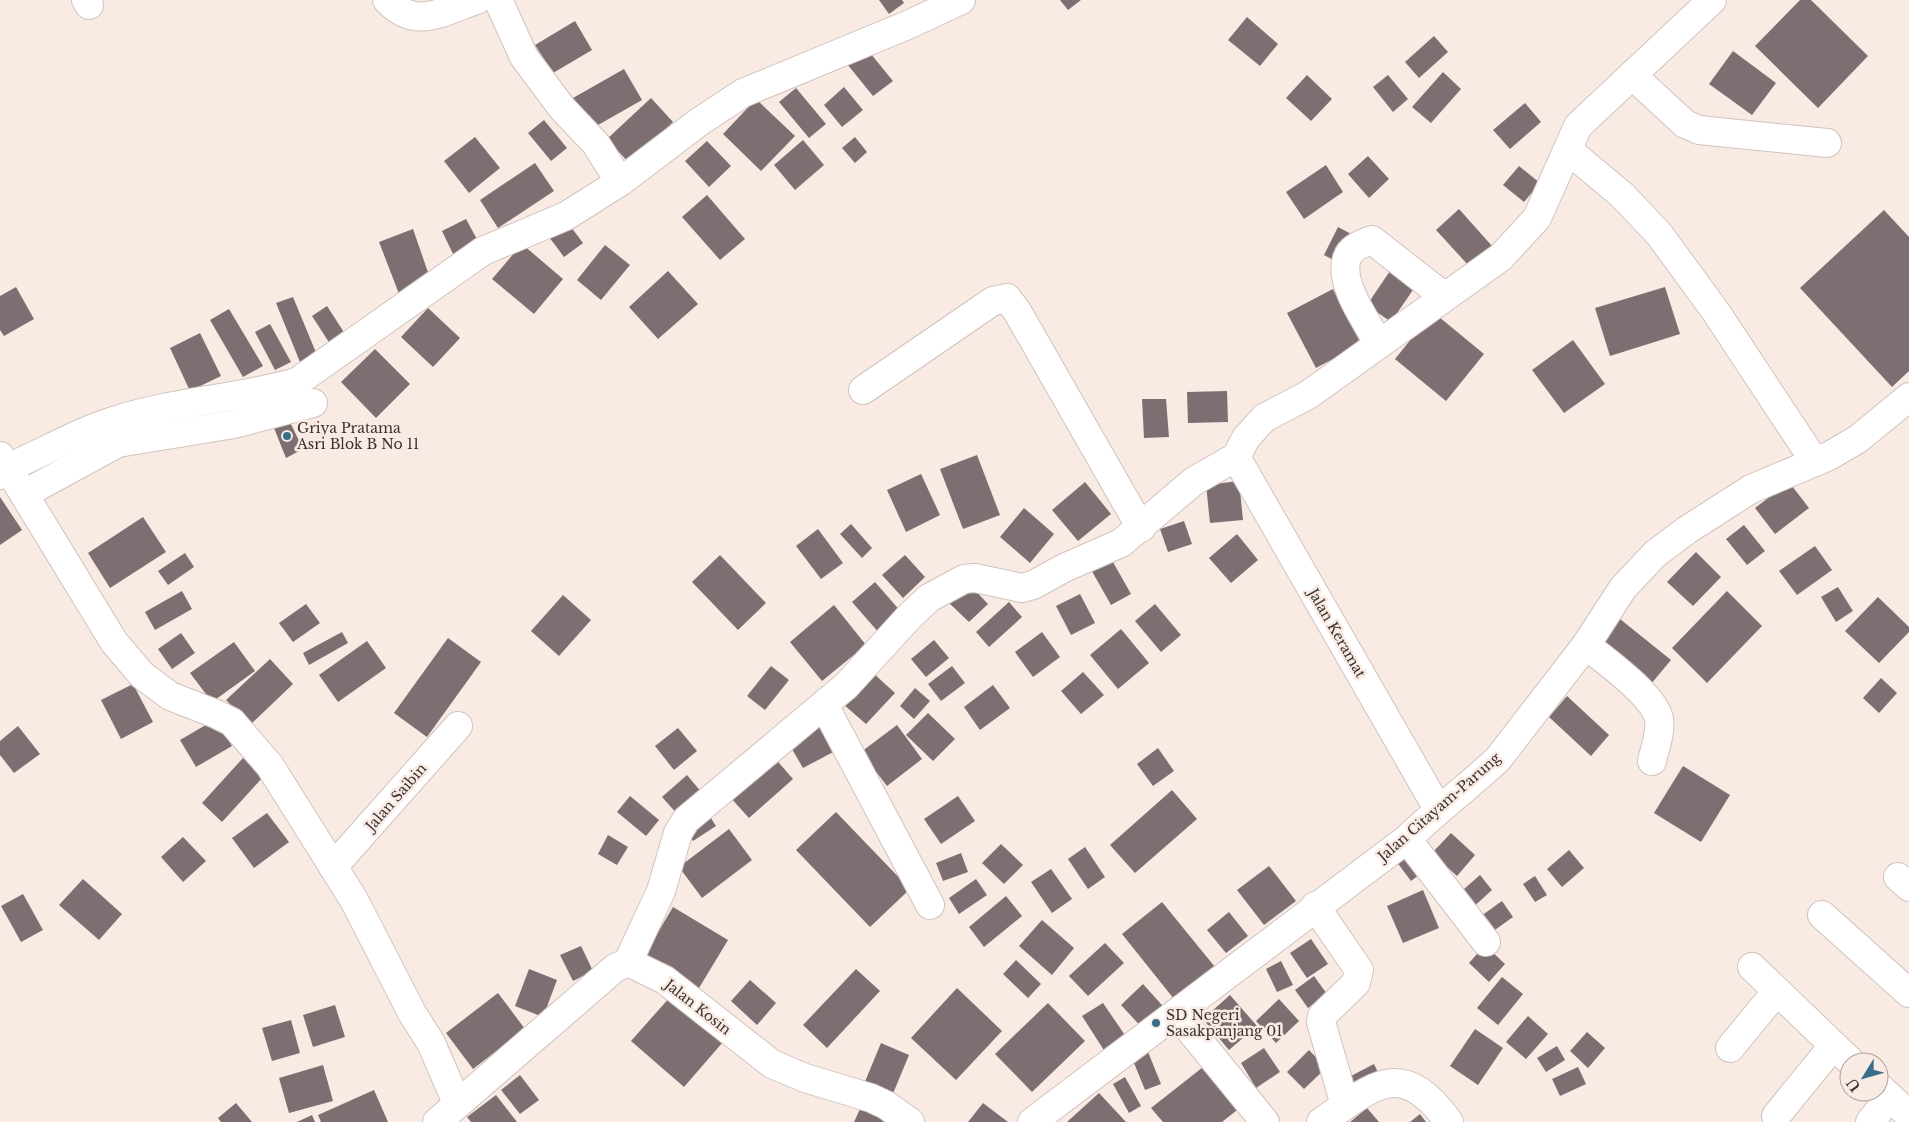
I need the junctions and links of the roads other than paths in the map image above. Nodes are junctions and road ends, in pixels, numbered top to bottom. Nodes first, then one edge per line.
1 (387, 0) edge
2 (477, 0) edge
3 (498, 0) edge
4 (961, 0) edge
5 (1712, 0) edge
6 (1632, 75) junction
7 (1827, 143) dead end
8 (1568, 150) junction
9 (620, 182) junction
10 (1445, 297) junction
11 (1379, 344) junction
12 (863, 390) dead end
13 (313, 403) dead end
14 (1905, 409) edge
15 (1236, 457) junction
16 (1815, 462) junction
17 (3, 466) edge
18 (24, 494) junction
19 (1141, 528) junction
20 (1586, 645) junction
21 (824, 705) junction
22 (458, 726) dead end
23 (1652, 761) dead end
24 (1438, 809) junction
25 (1407, 839) junction
26 (333, 867) junction
27 (930, 905) dead end
28 (1315, 906) junction
29 (1822, 915) dead end
30 (1486, 942) dead end
31 (628, 962) junction
32 (1752, 967) dead end
33 (1777, 991) junction
34 (1909, 993) edge
35 (1176, 1013) junction
36 (1730, 1048) dead end
37 (1840, 1052) edge
38 (1839, 1057) edge
39 (1893, 1100) edge
40 (457, 1103) junction
41 (1345, 1106) junction
42 (1776, 1116) dead end
43 (436, 1122) edge
44 (910, 1122) edge
45 (1032, 1122) edge
46 (1264, 1122) edge
47 (1321, 1122) edge
48 (1449, 1122) edge
49 (1870, 1122) edge

1 - 2 street
3 - 9 street
4 - 9 street
5 - 6 street
6 - 7 street
6 - 8 street
8 - 10 street
8 - 16 street
9 - 17 street
10 - 11 street
10 - 11 street
11 - 15 street
12 - 19 street
13 - 18 street
14 - 16 street, Jalan Citayam-Parung
15 - 19 street
15 - 24 street, Jalan Keramat
16 - 20 street, Jalan Citayam-Parung
17 - 18 street
18 - 26 street
19 - 21 street
20 - 23 street
20 - 24 street, Jalan Citayam-Parung
21 - 27 street
21 - 31 street
22 - 26 street, Jalan Saibin
24 - 25 street, Jalan Citayam-Parung
25 - 28 street, Jalan Citayam-Parung
25 - 30 street
26 - 40 street
28 - 35 street, Jalan Citayam-Parung
28 - 41 street
29 - 34 street
31 - 40 street
31 - 44 street, Jalan Kosin
32 - 33 street
33 - 36 street
33 - 37 street
35 - 45 street, Jalan Citayam-Parung
35 - 46 street
38 - 42 street
39 - 49 street
40 - 43 street
41 - 47 street
41 - 48 street

